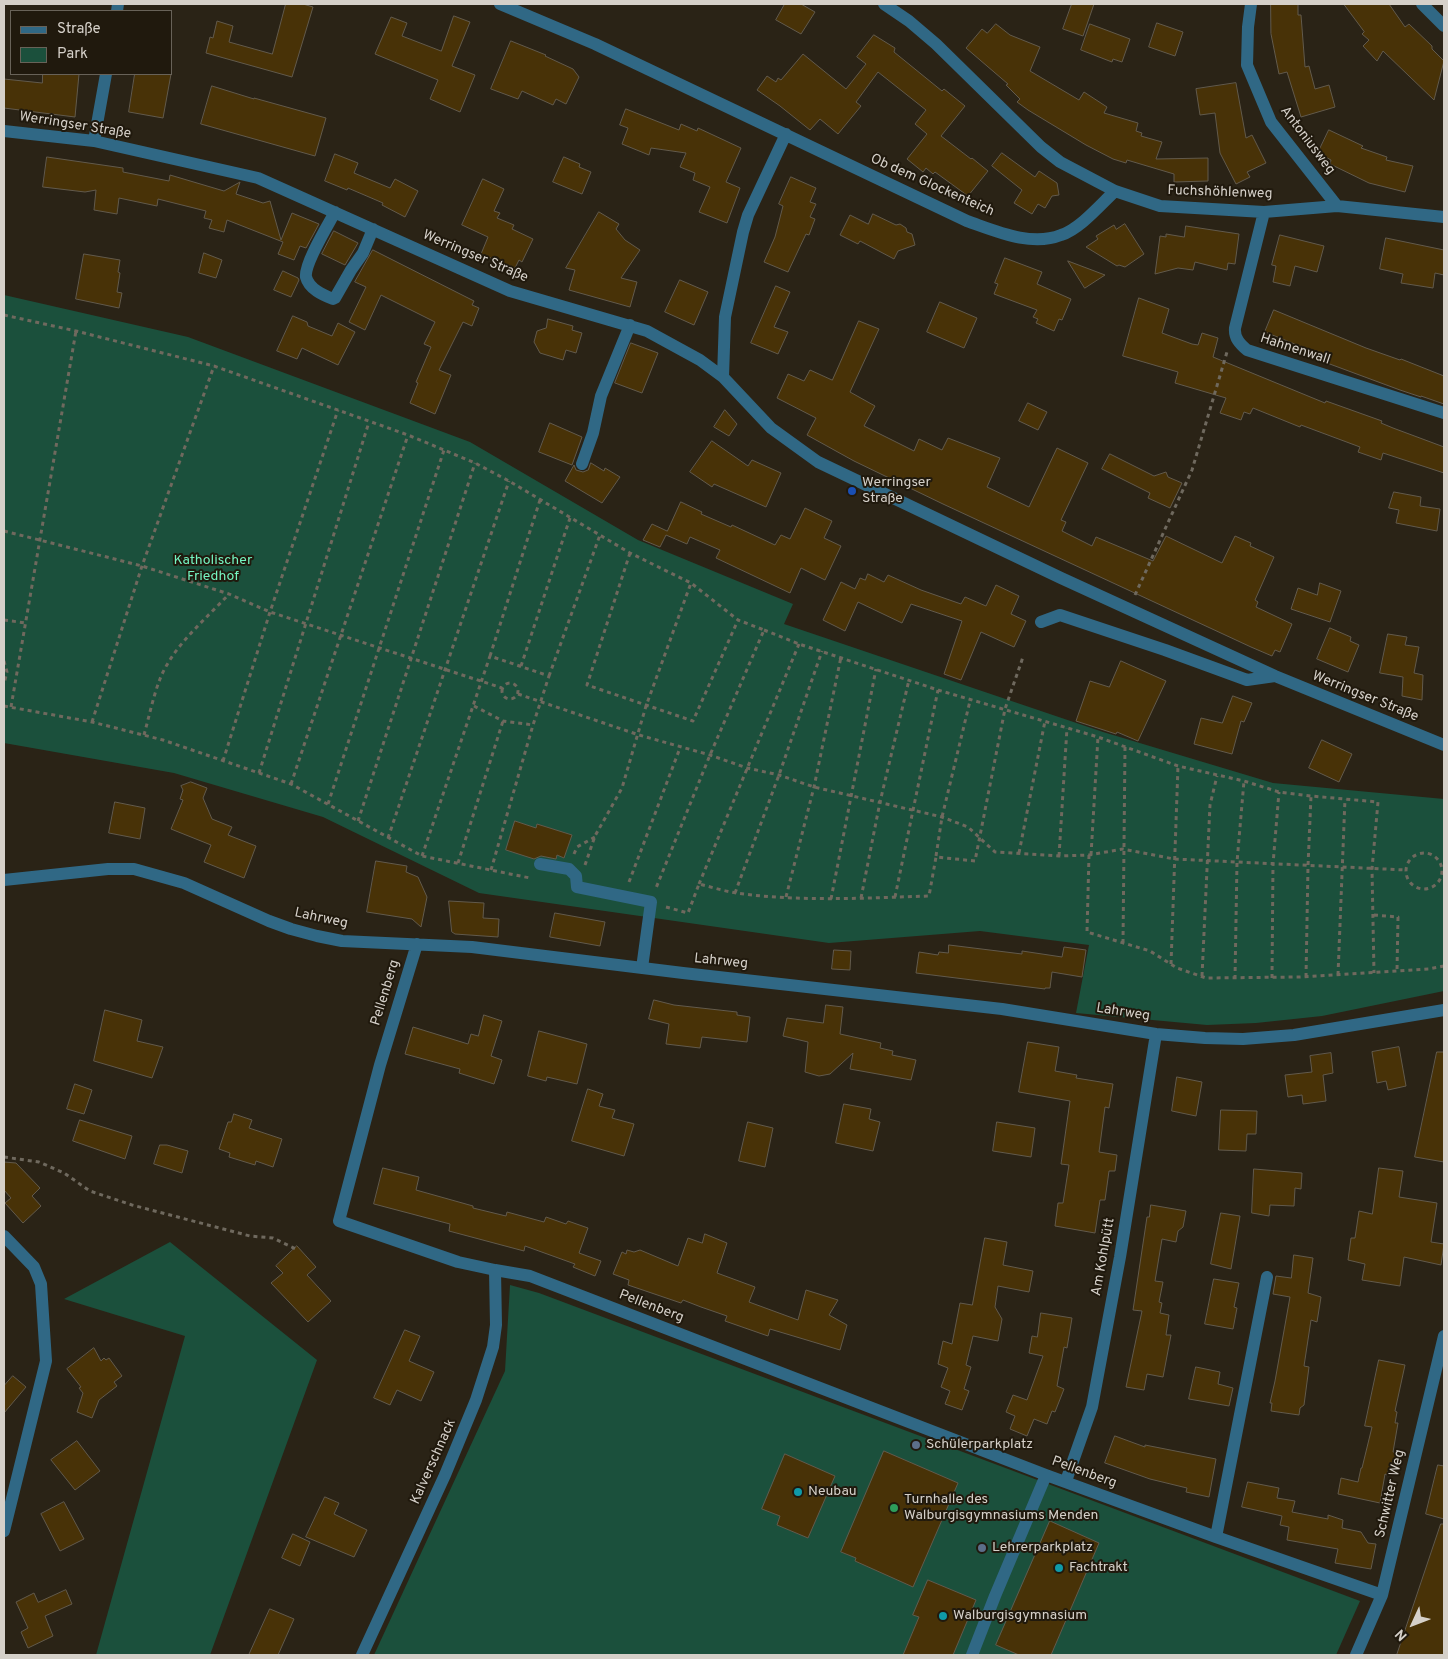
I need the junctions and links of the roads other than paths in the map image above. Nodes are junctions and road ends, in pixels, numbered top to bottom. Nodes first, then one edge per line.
1 (500, 4) edge
2 (884, 4) edge
3 (1251, 4) edge
4 (1422, 4) edge
5 (1444, 26) edge
6 (106, 75) edge
7 (4, 131) edge
8 (786, 134) junction
9 (94, 141) junction
10 (1115, 191) junction
11 (1337, 206) junction
12 (334, 212) junction
13 (1264, 212) junction
14 (1444, 217) edge
15 (372, 229) junction
16 (630, 325) junction
17 (723, 377) junction
18 (1444, 413) edge
19 (582, 464) dead end
20 (1041, 622) dead end
21 (1275, 676) junction
22 (1444, 745) edge
23 (540, 864) dead end
24 (4, 880) edge
25 (417, 944) junction
26 (642, 968) junction
27 (1444, 1010) edge
28 (1156, 1034) junction
29 (4, 1236) edge
30 (495, 1270) junction
31 (1267, 1276) dead end
32 (1444, 1336) edge
33 (1046, 1475) junction
34 (1066, 1482) junction
35 (4, 1531) edge
36 (1216, 1538) junction
37 (1382, 1596) junction
38 (362, 1655) edge
39 (972, 1655) edge
40 (1356, 1655) edge

1 - 8 street, Ob dem Glockenteich
2 - 10 street, Fuchshöhlenweg
3 - 11 street, Antoniusweg
4 - 5 street
6 - 9 street
7 - 9 street, Werringser Straße
8 - 10 street, Ob dem Glockenteich
8 - 17 street
9 - 12 street, Werringser Straße
10 - 13 street, Fuchshöhlenweg
11 - 13 street, Fuchshöhlenweg
11 - 14 street, Fuchshöhlenweg
12 - 15 street, Werringser Straße
12 - 15 street
13 - 18 street, Hahnenwall
15 - 16 street, Werringser Straße
16 - 17 street, Werringser Straße
16 - 19 street
17 - 21 street, Werringser Straße
20 - 21 street
21 - 22 street, Werringser Straße
23 - 26 street
24 - 25 street, Lahrweg
25 - 26 street, Lahrweg
25 - 30 street, Pellenberg
26 - 28 street, Lahrweg
27 - 28 street, Lahrweg
28 - 34 street, Am Kohlpütt
29 - 35 street
30 - 33 street, Pellenberg
30 - 38 street, Kalverschnack
31 - 36 street
32 - 37 street, Schwitter Weg
33 - 34 street, Pellenberg
33 - 39 street
34 - 36 street, Pellenberg
36 - 37 street, Pellenberg
37 - 40 street, Schwitter Weg

